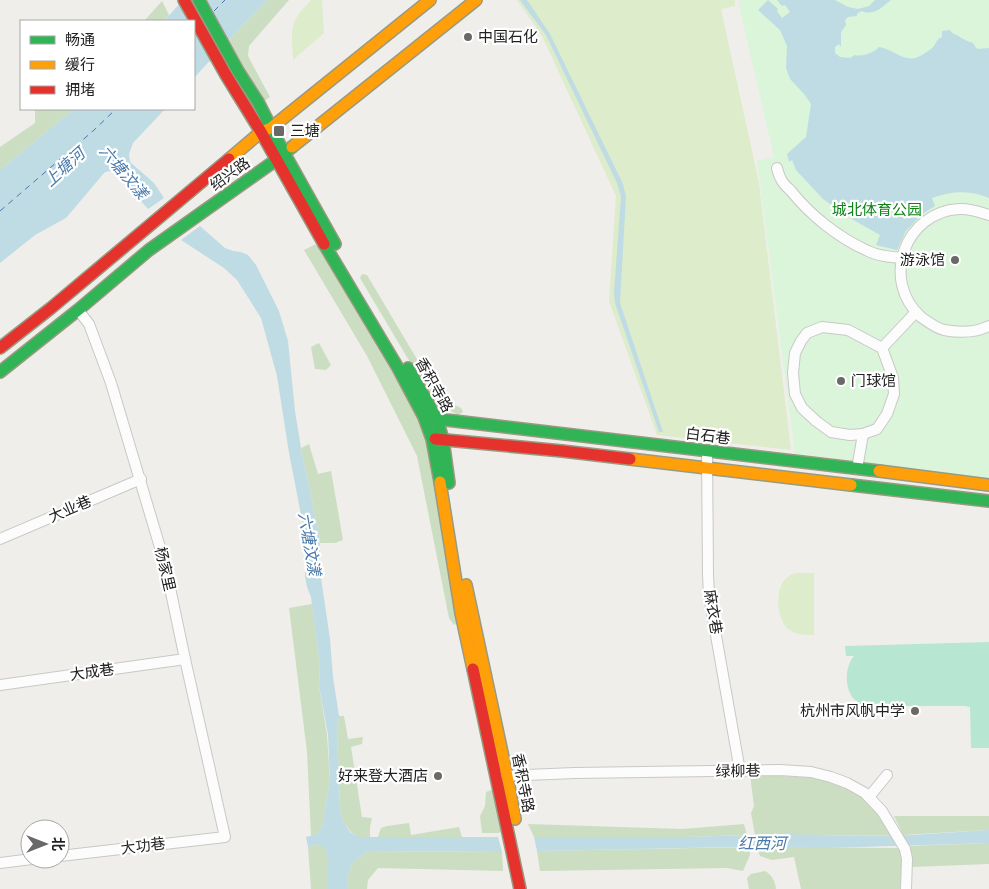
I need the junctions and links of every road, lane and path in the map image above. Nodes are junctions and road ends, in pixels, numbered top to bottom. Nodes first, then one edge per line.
1 (184, 0) edge
2 (199, 0) edge
3 (430, 0) edge
4 (476, 0) edge
5 (266, 130) junction
6 (280, 157) junction
7 (777, 168) dead end
8 (989, 216) edge
9 (902, 258) junction
10 (78, 310) junction
11 (916, 312) junction
12 (989, 326) edge
13 (0, 348) edge
14 (882, 348) junction
15 (0, 372) edge
16 (424, 417) junction
17 (437, 419) junction
18 (863, 434) junction
19 (438, 439) junction
20 (707, 450) junction
21 (707, 468) junction
22 (857, 469) junction
23 (141, 479) junction
24 (989, 485) edge
25 (989, 501) edge
26 (0, 539) edge
27 (185, 659) junction
28 (0, 684) edge
29 (740, 771) junction
30 (887, 775) dead end
31 (502, 776) junction
32 (869, 797) junction
33 (225, 837) joint
34 (70, 855) edge
35 (20, 860) edge
36 (0, 863) edge
37 (520, 889) edge
38 (529, 889) edge
39 (906, 889) edge

1 - 5 main road
2 - 5 main road, 香积寺路
3 - 5 main road, 绍兴路
4 - 6 main road, 绍兴路
5 - 6 main road, 香积寺路
5 - 13 main road, 绍兴路
6 - 10 main road, 绍兴路
6 - 16 main road, 香积寺路
6 - 17 main road, 香积寺路
7 - 9 street
8 - 9 street
9 - 11 street
10 - 15 main road, 绍兴路
10 - 23 street, 杨家里
11 - 12 street
11 - 14 street
14 - 18 street
14 - 18 street
16 - 17 main road, 白石巷
16 - 19 main road, 香积寺路
17 - 19 main road, 香积寺路
17 - 20 main road, 白石巷
18 - 22 street
19 - 21 main road
19 - 31 main road, 香积寺路
20 - 21 street, 麻衣巷
20 - 22 main road, 白石巷
21 - 25 main road
21 - 29 street, 麻衣巷
22 - 24 main road, 白石巷
23 - 26 street, 大业巷
23 - 27 street, 杨家里
27 - 28 street, 大成巷
27 - 33 street, 杨家里
29 - 31 street, 绿柳巷
29 - 32 street, 绿柳巷
30 - 32 street
31 - 37 main road, 香积寺路
31 - 38 main road, 香积寺路
32 - 39 street, 绿柳巷
33 - 34 street, 大功巷
35 - 36 street

